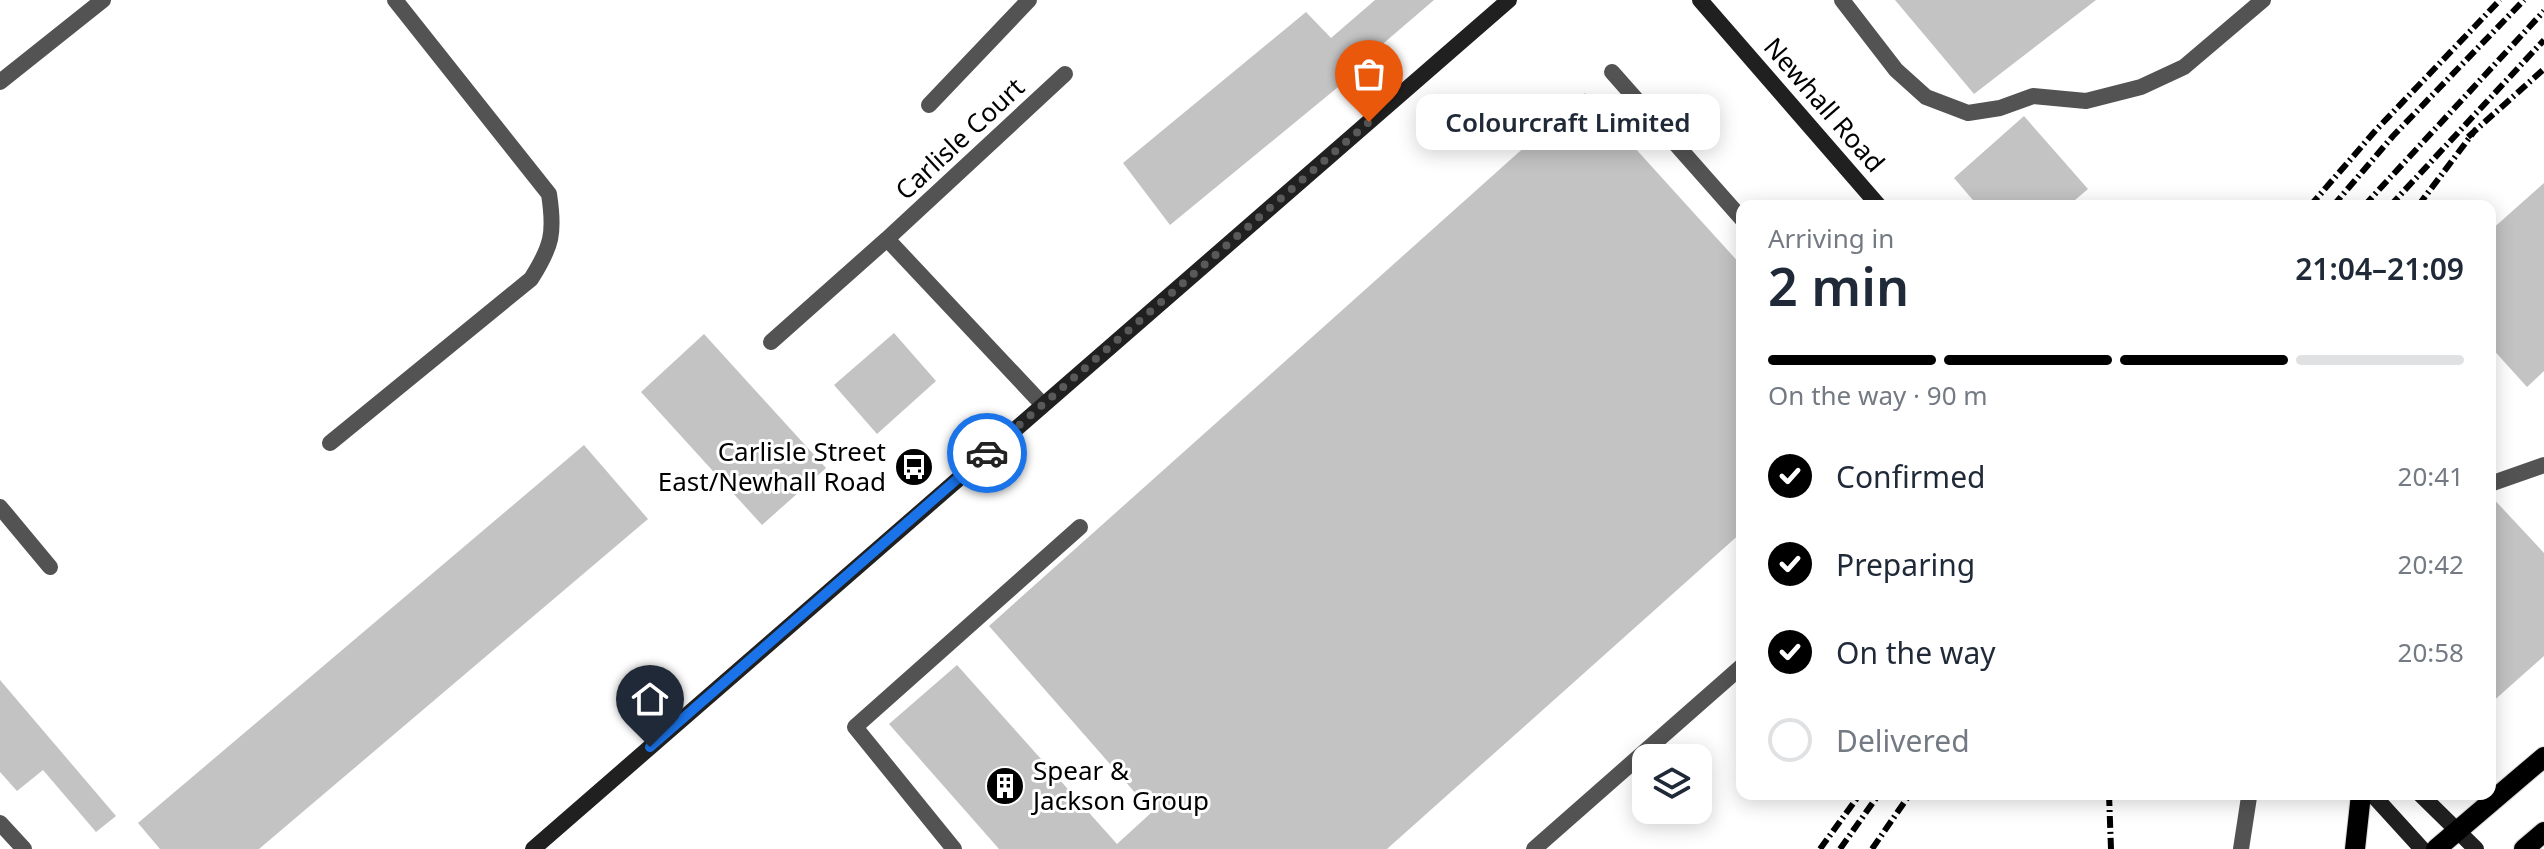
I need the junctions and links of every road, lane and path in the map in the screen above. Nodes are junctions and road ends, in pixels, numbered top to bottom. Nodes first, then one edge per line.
1 (103, 0) edge
2 (395, 0) edge
3 (1029, 0) edge
4 (1509, 0) edge
5 (1700, 0) edge
6 (1842, 0) edge
7 (2263, 0) edge
8 (1612, 72) dead end
9 (1065, 74) dead end
10 (0, 82) edge
11 (929, 105) dead end
12 (1874, 200) edge
13 (1736, 212) edge
14 (887, 239) junction
15 (771, 342) dead end
16 (1043, 405) junction
17 (330, 443) dead end
18 (2544, 465) edge
19 (2496, 482) edge
20 (0, 507) edge
21 (1080, 527) dead end
22 (50, 567) dead end
23 (1736, 671) edge
24 (2544, 757) edge
25 (2496, 799) edge
26 (2249, 800) edge
27 (2360, 800) edge
28 (2377, 800) edge
29 (2426, 800) edge
30 (2495, 800) edge
31 (0, 823) edge
32 (2458, 832) junction
33 (2544, 832) edge
34 (24, 849) edge
35 (533, 849) edge
36 (954, 849) edge
37 (1534, 849) edge
38 (2241, 849) edge
39 (2355, 849) edge
40 (2422, 849) edge
41 (2436, 849) edge
42 (2476, 849) edge
43 (2524, 849) edge

1 - 10 street
2 - 17 street
3 - 11 street
4 - 16 main road
5 - 12 main road, Newhall Road
6 - 7 street
8 - 13 street
9 - 14 street, Carlisle Court
14 - 15 street, Carlisle Court
14 - 16 street
16 - 35 main road
18 - 19 street
20 - 22 street
21 - 36 street
23 - 37 street
24 - 25 main road
26 - 38 street
27 - 39 main road
28 - 40 main road
29 - 32 main road
30 - 32 main road
31 - 34 street
32 - 41 main road
32 - 42 main road
33 - 43 main road

